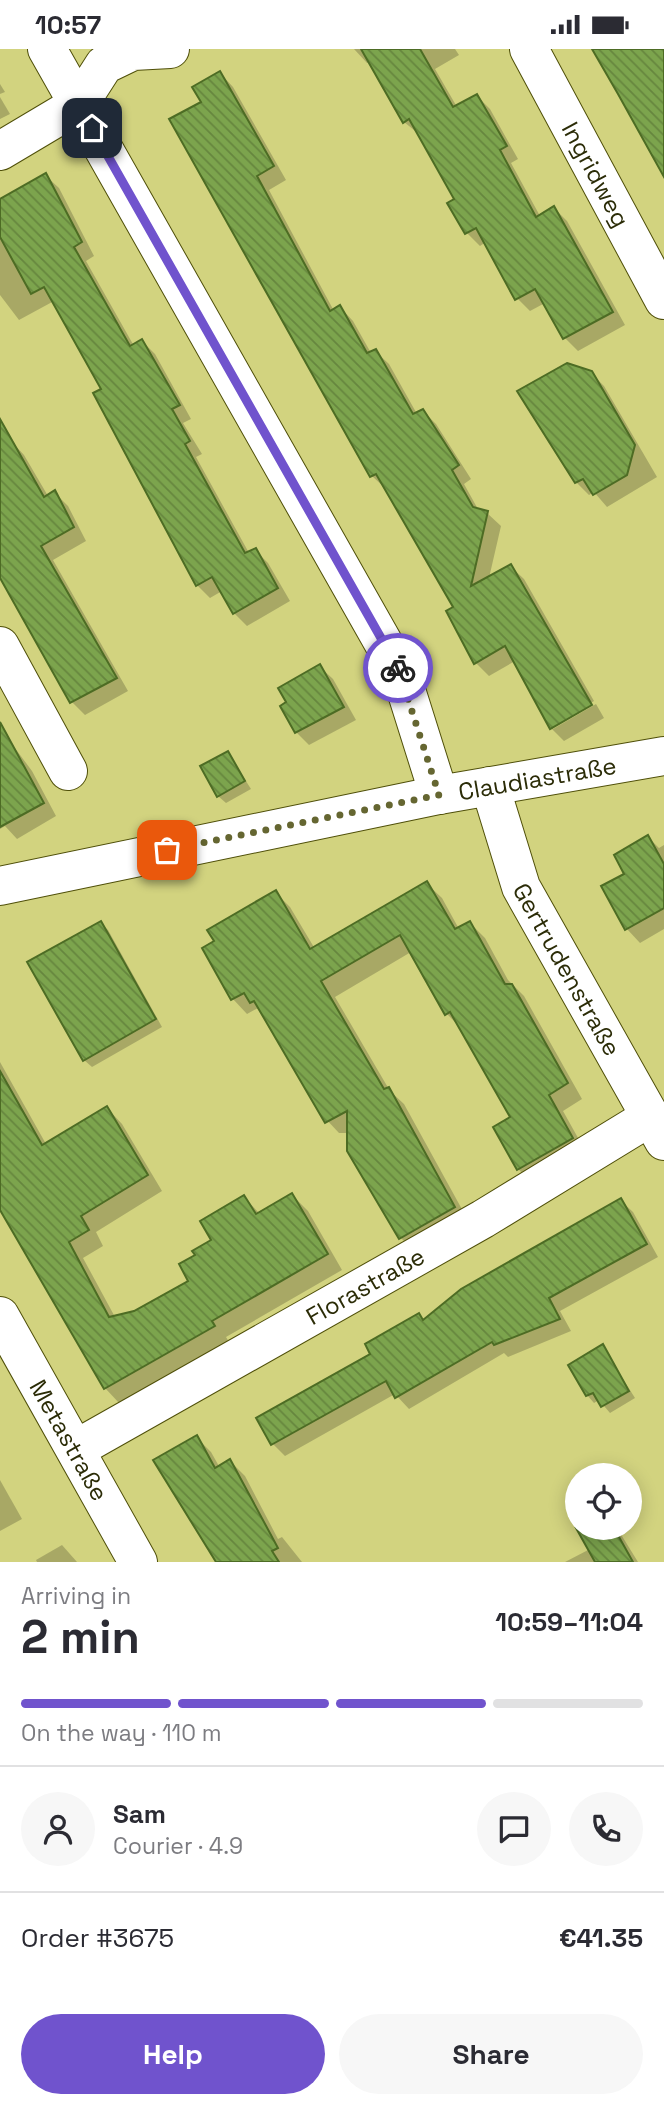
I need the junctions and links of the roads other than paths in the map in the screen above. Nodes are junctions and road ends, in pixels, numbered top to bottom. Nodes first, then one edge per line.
1 (47, 49) edge
2 (170, 49) edge
3 (529, 49) edge
4 (79, 104) junction
5 (0, 151) edge
6 (664, 300) edge
7 (0, 646) edge
8 (664, 756) edge
9 (68, 771) dead end
10 (490, 786) junction
11 (439, 795) junction
12 (0, 886) edge
13 (657, 1129) edge
14 (0, 1316) edge
15 (76, 1449) junction
16 (138, 1562) edge

1 - 4 street
2 - 4 street
3 - 6 street, Ingridweg
4 - 5 street
4 - 11 street
7 - 9 street
8 - 10 street, Claudiastraße
10 - 11 street, Claudiastraße
10 - 13 street, Gertrudenstraße
11 - 12 street, Claudiastraße
13 - 15 street, Florastraße
14 - 15 street, Metastraße
15 - 16 street, Metastraße

